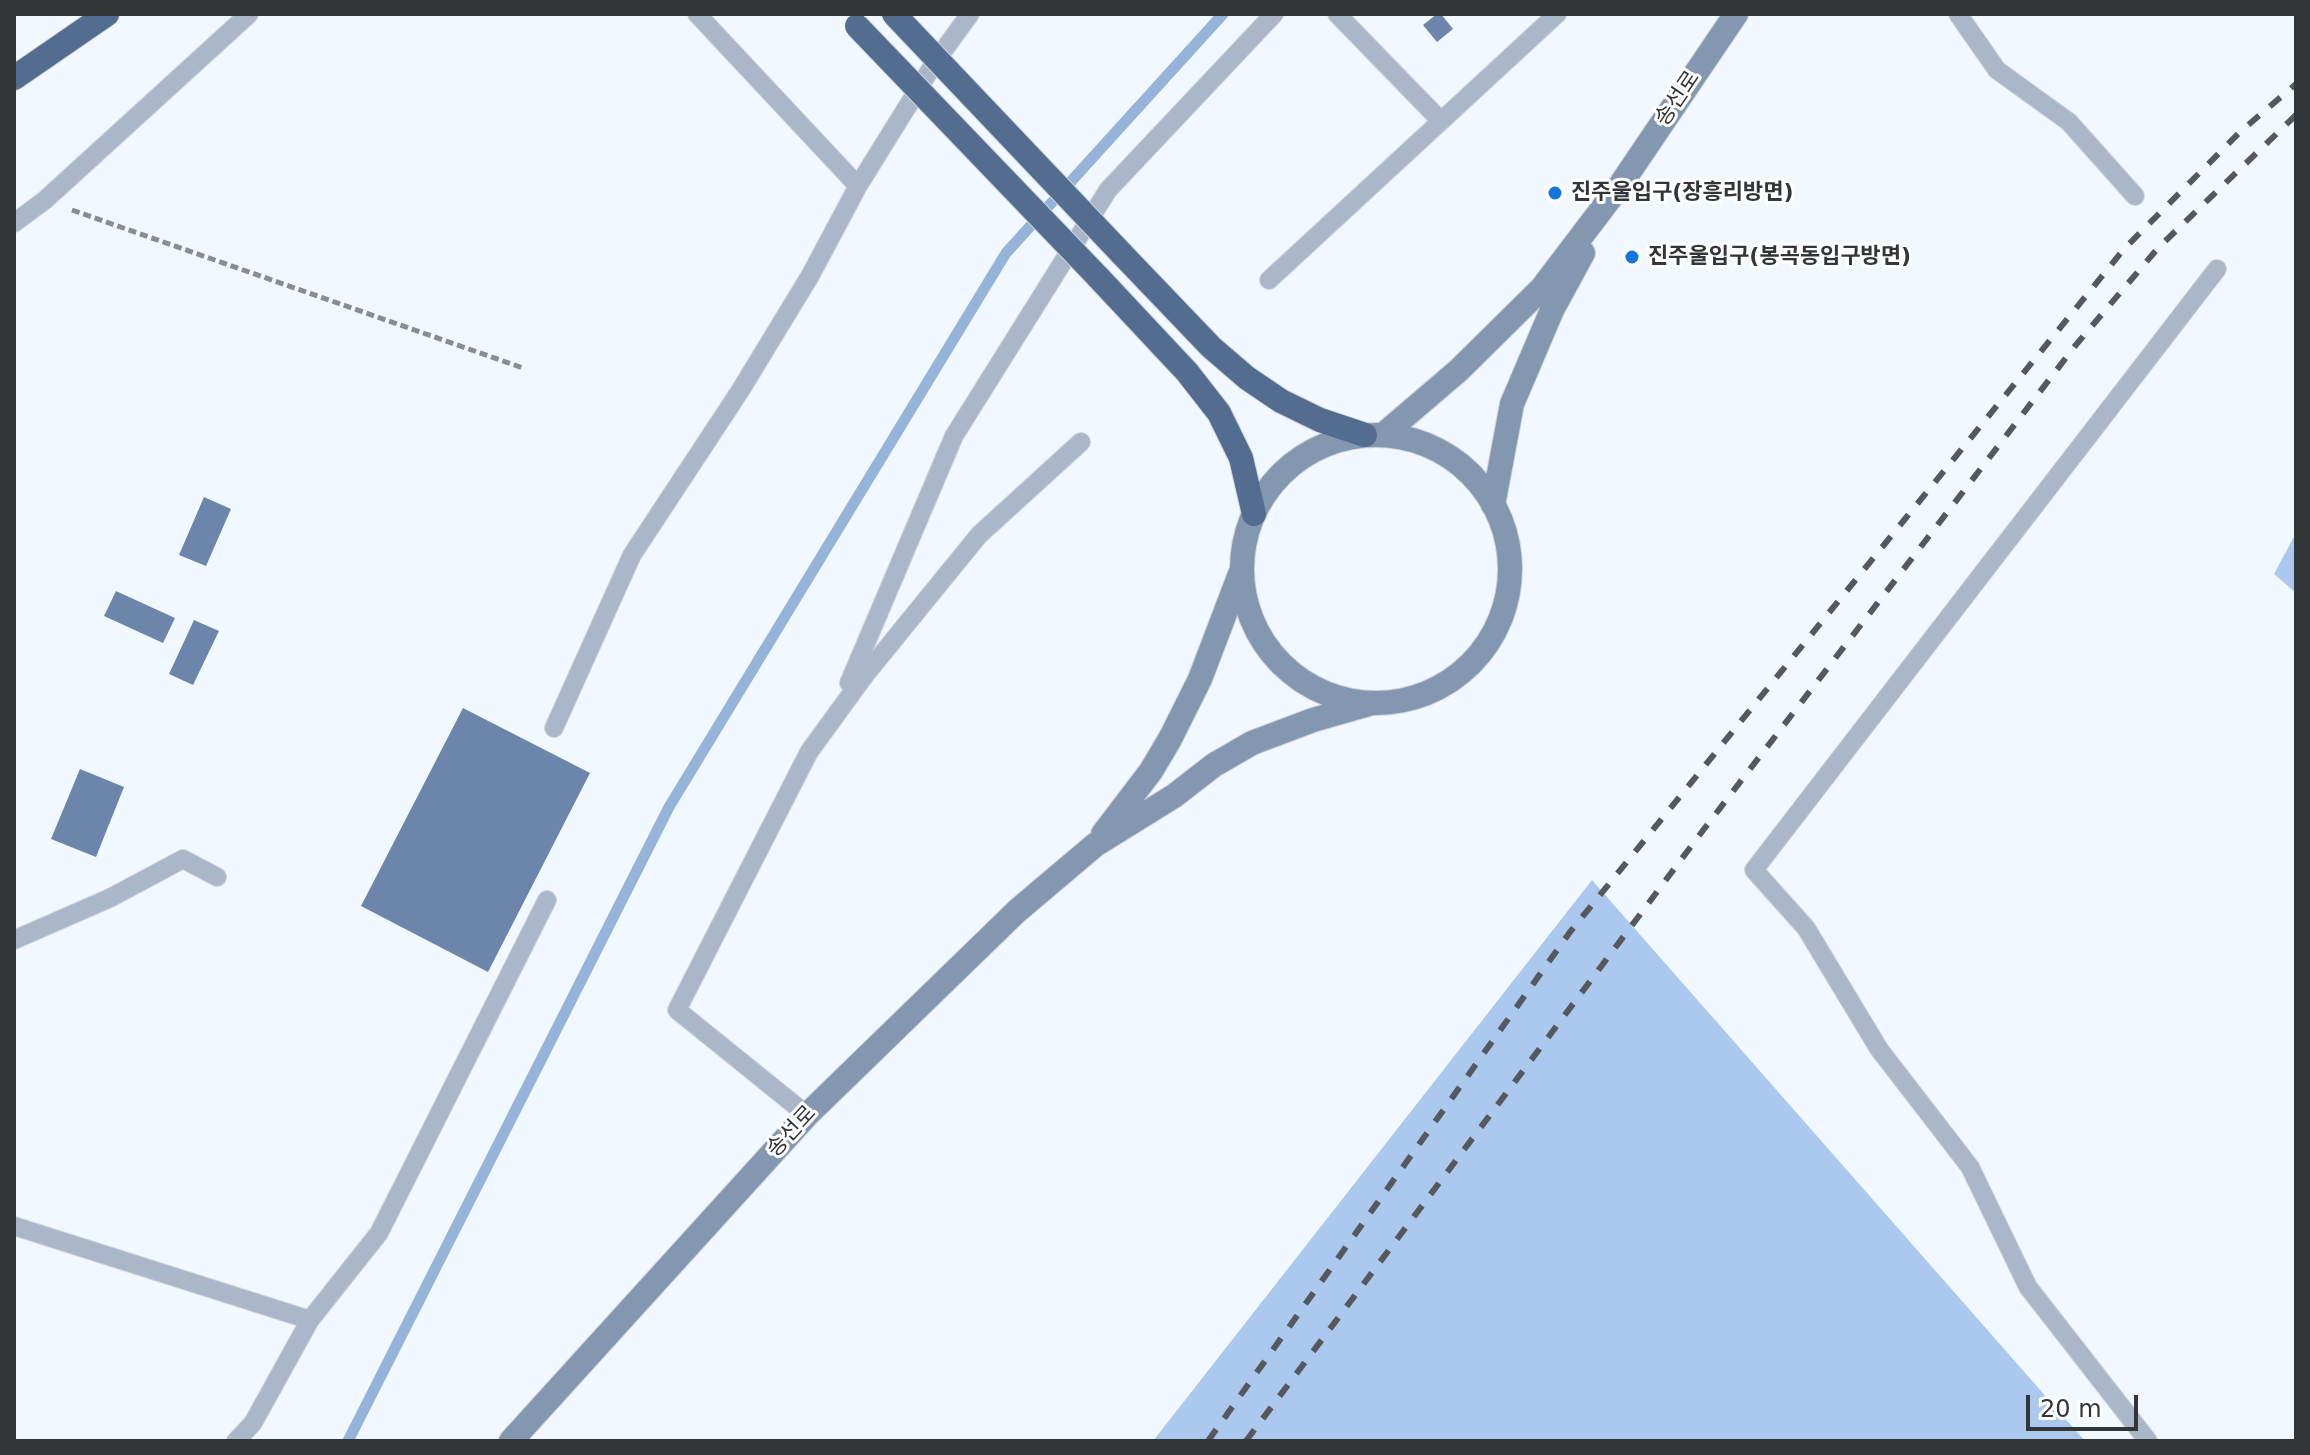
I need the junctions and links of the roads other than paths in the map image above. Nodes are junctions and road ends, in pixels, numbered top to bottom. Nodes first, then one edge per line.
1 (107, 14) edge
2 (249, 14) edge
3 (697, 14) edge
4 (894, 14) edge
5 (970, 14) edge
6 (1274, 14) edge
7 (1337, 14) edge
8 (1557, 14) edge
9 (1736, 14) edge
10 (1958, 14) edge
11 (851, 20) edge
12 (14, 78) edge
13 (1441, 121) junction
14 (1621, 184) junction
15 (858, 186) junction
16 (2135, 196) dead end
17 (14, 223) edge
18 (2217, 269) dead end
19 (1269, 280) dead end
20 (1374, 435) junction
21 (1081, 442) dead end
22 (1493, 505) junction
23 (1254, 514) junction
24 (1242, 571) junction
25 (1369, 704) junction
26 (835, 715) junction
27 (554, 728) dead end
28 (1095, 845) junction
29 (217, 877) dead end
30 (547, 900) dead end
31 (14, 940) edge
32 (807, 1115) junction
33 (14, 1226) edge
34 (310, 1320) junction
35 (236, 1441) edge
36 (511, 1441) edge
37 (2148, 1441) edge

1 - 12 highway
2 - 17 lane
3 - 15 lane
4 - 20 highway, bridge
5 - 15 lane
6 - 26 lane
7 - 13 lane
8 - 13 lane
9 - 14 street, 송선로
10 - 16 lane
11 - 23 highway, bridge
13 - 19 lane
14 - 20 street
14 - 22 street
15 - 27 lane
18 - 37 lane
20 - 22 street
20 - 23 street
21 - 26 lane
22 - 25 street
23 - 24 street
24 - 25 street
24 - 28 street
25 - 28 street
26 - 32 lane
28 - 32 street, 송선로
29 - 31 lane
30 - 34 lane
32 - 36 street, 송선로
33 - 34 lane
34 - 35 lane

